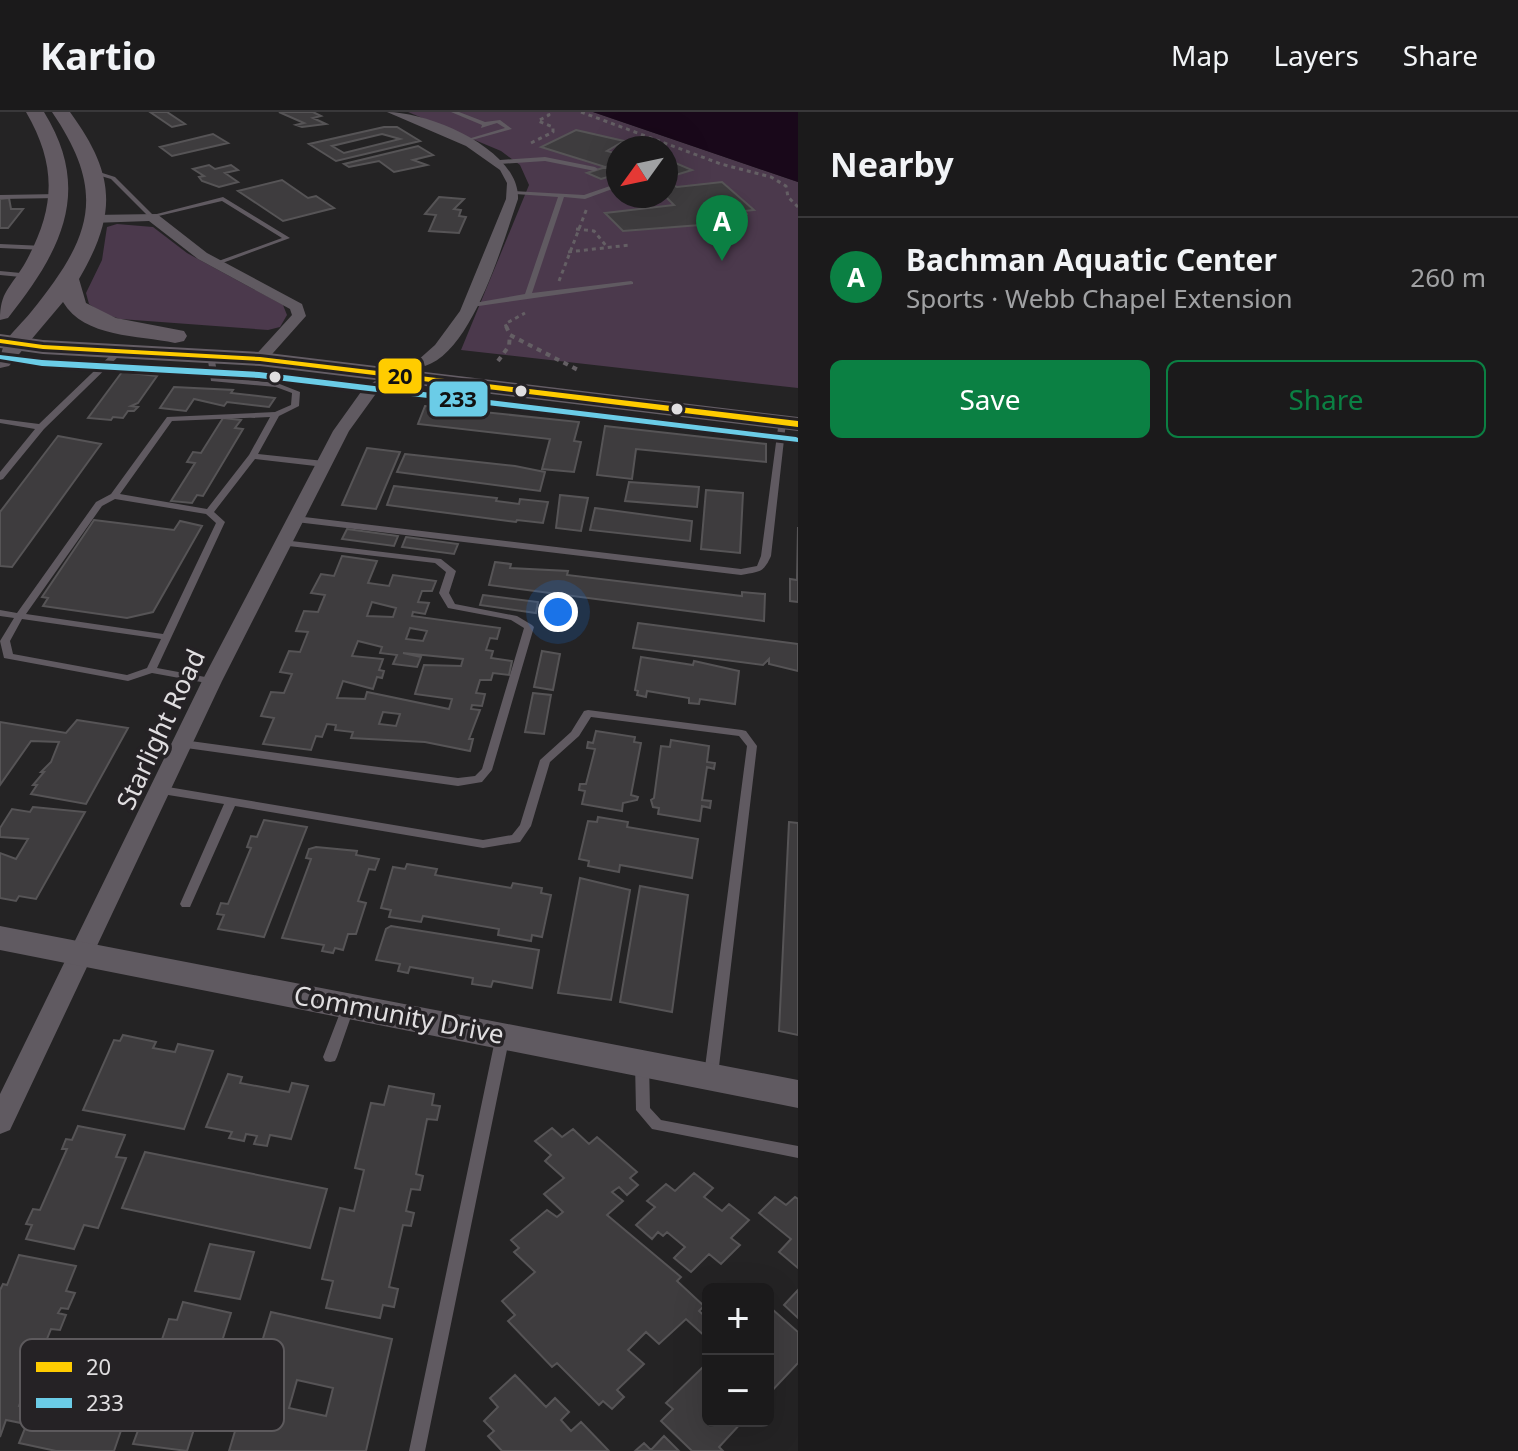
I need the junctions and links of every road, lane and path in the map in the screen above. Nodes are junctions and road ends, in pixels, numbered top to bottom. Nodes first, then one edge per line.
1 (35, 112) edge
2 (61, 112) edge
3 (393, 112) edge
4 (454, 112) edge
5 (548, 112) edge
6 (581, 112) edge
7 (485, 124) junction
8 (480, 135) junction
9 (463, 142) junction
10 (531, 143) dead end
11 (52, 144) junction
12 (500, 162) junction
13 (595, 169) dead end
14 (96, 173) junction
15 (606, 191) edge
16 (515, 192) junction
17 (59, 196) junction
18 (561, 196) junction
19 (0, 197) edge
20 (798, 207) edge
21 (152, 217) junction
22 (92, 219) junction
23 (576, 229) dead end
24 (630, 245) dead end
25 (0, 246) edge
26 (607, 247) junction
27 (45, 248) junction
28 (568, 252) dead end
29 (215, 264) junction
30 (0, 273) edge
31 (32, 276) junction
32 (68, 280) junction
33 (631, 283) dead end
34 (528, 296) junction
35 (468, 306) junction
36 (0, 313) edge
37 (0, 323) edge
38 (510, 335) dead end
39 (175, 336) junction
40 (12, 343) edge
41 (120, 351) junction
42 (267, 352) junction
43 (210, 356) junction
44 (425, 361) junction
45 (498, 361) dead end
46 (394, 375) junction
47 (791, 413) edge
48 (276, 414) junction
49 (0, 421) edge
50 (41, 427) junction
51 (253, 456) junction
52 (324, 464) junction
53 (0, 477) edge
54 (114, 496) junction
55 (209, 512) junction
56 (296, 519) junction
57 (283, 543) junction
58 (0, 613) edge
59 (20, 615) junction
60 (166, 637) junction
61 (151, 670) junction
62 (212, 681) junction
63 (183, 744) junction
64 (162, 790) junction
65 (231, 802) junction
66 (186, 904) dead end
67 (0, 938) edge
68 (83, 954) junction
69 (349, 1005) junction
70 (503, 1034) junction
71 (330, 1057) dead end
72 (642, 1062) junction
73 (711, 1076) junction
74 (798, 1094) edge
75 (0, 1122) edge
76 (798, 1152) edge
77 (417, 1451) edge

1 - 11 main road
2 - 14 main road
3 - 9 street
4 - 7 lane
5 - 10 path
6 - 20 path
7 - 8 lane
7 - 8 lane
8 - 9 lane
9 - 12 street
11 - 14 main road
11 - 17 main road
12 - 13 lane
12 - 16 street
14 - 21 lane
14 - 22 main road
15 - 18 lane
16 - 18 lane
16 - 35 street
17 - 19 lane
17 - 27 main road
18 - 34 lane
21 - 22 street
21 - 29 street
21 - 29 lane
22 - 32 main road
23 - 26 path
24 - 26 path
25 - 27 lane
26 - 28 path
27 - 31 main road
29 - 42 street
30 - 31 lane
31 - 36 main road
32 - 39 main road
32 - 40 main road
33 - 34 lane
34 - 35 lane
35 - 44 street
37 - 40 main road
38 - 45 path
39 - 40 main road
39 - 42 main road
40 - 41 main road
41 - 43 main road
41 - 50 lane
42 - 43 main road
42 - 44 main road
42 - 46 main road
43 - 48 lane
44 - 46 main road
44 - 47 main road
46 - 47 main road
46 - 52 street, Starlight Road
47 - 56 lane
48 - 51 lane
48 - 54 lane
49 - 50 lane
50 - 53 lane
51 - 52 lane
51 - 55 lane
52 - 56 street, Starlight Road
54 - 55 lane
54 - 59 lane
55 - 60 lane
56 - 57 street, Starlight Road
57 - 62 street, Starlight Road
57 - 63 lane
58 - 59 lane
59 - 60 lane
59 - 61 lane
60 - 61 lane
61 - 62 lane
62 - 63 street, Starlight Road
63 - 64 street, Starlight Road
64 - 65 lane
64 - 68 street, Starlight Road
65 - 66 lane
65 - 73 lane
67 - 68 street, Community Drive
68 - 69 street, Community Drive
68 - 75 street, Starlight Road
69 - 70 street, Community Drive
69 - 71 lane
70 - 72 street, Community Drive
70 - 77 lane
72 - 73 street, Community Drive
72 - 76 lane
73 - 74 street, Community Drive

